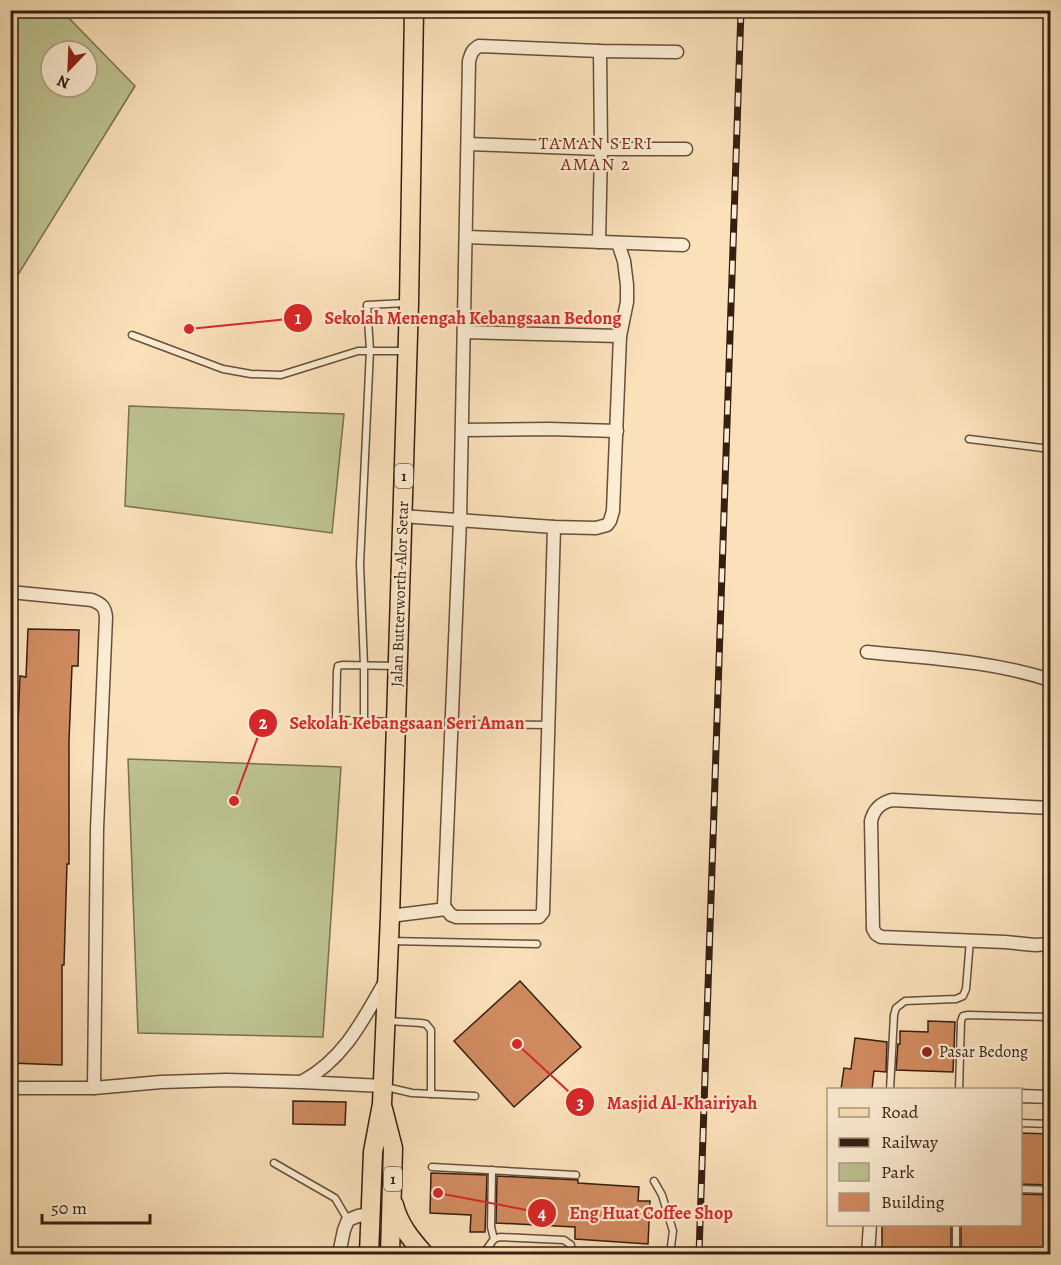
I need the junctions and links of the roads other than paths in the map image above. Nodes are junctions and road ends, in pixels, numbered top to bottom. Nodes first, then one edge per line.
1 (414, 10) edge
2 (600, 51) junction
3 (677, 52) dead end
4 (468, 144) junction
5 (601, 148) junction
6 (686, 149) dead end
7 (466, 237) junction
8 (599, 242) junction
9 (618, 243) junction
10 (683, 245) dead end
11 (409, 303) junction
12 (464, 332) junction
13 (132, 335) dead end
14 (620, 336) junction
15 (370, 350) junction
16 (408, 351) junction
17 (462, 430) junction
18 (616, 431) junction
19 (969, 439) dead end
20 (1050, 449) edge
21 (402, 516) junction
22 (460, 520) junction
23 (554, 527) junction
24 (10, 591) edge
25 (867, 652) dead end
26 (364, 666) junction
27 (398, 666) junction
28 (1050, 680) edge
29 (364, 722) junction
30 (396, 722) junction
31 (452, 724) junction
32 (548, 725) junction
33 (1050, 808) edge
34 (446, 909) junction
35 (390, 916) junction
36 (970, 940) junction
37 (389, 941) junction
38 (537, 944) dead end
39 (1050, 944) edge
40 (388, 977) junction
41 (1050, 1017) edge
42 (386, 1021) junction
43 (302, 1082) junction
44 (10, 1088) edge
45 (94, 1088) junction
46 (890, 1088) edge
47 (959, 1088) edge
48 (431, 1094) junction
49 (382, 1095) junction
50 (475, 1096) dead end
51 (1022, 1096) edge
52 (1050, 1097) edge
53 (1022, 1123) edge
54 (1050, 1124) edge
55 (274, 1163) dead end
56 (432, 1167) dead end
57 (492, 1170) junction
58 (576, 1175) dead end
59 (654, 1181) dead end
60 (1022, 1189) edge
61 (1050, 1190) edge
62 (392, 1195) junction
63 (370, 1214) junction
64 (348, 1220) junction
65 (870, 1226) edge
66 (956, 1226) edge
67 (494, 1239) junction
68 (339, 1254) edge
69 (369, 1254) edge
70 (390, 1254) edge
71 (424, 1254) edge
72 (483, 1254) edge
73 (571, 1254) edge
74 (670, 1254) edge
75 (868, 1254) edge
76 (956, 1254) edge

1 - 11 main road, Jalan Butterworth-Alor Setar / 1
2 - 3 street
2 - 4 street
2 - 5 street
4 - 5 street
4 - 7 street
5 - 6 street
5 - 8 street
7 - 8 street
7 - 12 street
8 - 9 street
9 - 10 street
9 - 14 street
11 - 15 lane
11 - 16 main road, Jalan Butterworth-Alor Setar / 1
12 - 14 street
12 - 17 street
13 - 15 lane
14 - 18 street
15 - 16 lane
15 - 26 lane
16 - 21 main road, Jalan Butterworth-Alor Setar / 1
17 - 18 street
17 - 22 street
18 - 23 street
19 - 20 lane
21 - 22 street
21 - 27 main road, Jalan Butterworth-Alor Setar / 1
22 - 23 street
22 - 31 street
23 - 32 street
24 - 45 street
25 - 28 street
26 - 27 lane
26 - 29 lane
26 - 29 lane
27 - 30 main road, Jalan Butterworth-Alor Setar / 1
29 - 30 lane
30 - 35 main road, Jalan Butterworth-Alor Setar / 1
31 - 32 lane
31 - 34 street
32 - 34 street
33 - 36 street
34 - 35 street
35 - 37 main road, Jalan Butterworth-Alor Setar / 1
36 - 39 street
36 - 46 lane
37 - 38 lane
37 - 40 main road, Jalan Butterworth-Alor Setar / 1
40 - 42 main road, Jalan Butterworth-Alor Setar / 1
40 - 43 street
41 - 47 lane
42 - 48 lane
42 - 49 main road, Jalan Butterworth-Alor Setar / 1
43 - 45 street
43 - 49 street
44 - 45 street
48 - 49 lane
48 - 50 lane
49 - 62 main road, Jalan Butterworth-Alor Setar / 1
49 - 63 main road, Jalan Butterworth-Alor Setar / 1
51 - 52 street
53 - 54 lane
55 - 64 lane
56 - 57 lane
57 - 58 lane
57 - 67 lane
59 - 74 lane
60 - 61 lane
62 - 70 main road, Jalan Butterworth-Alor Setar / 1
62 - 71 main road
63 - 64 street
63 - 69 main road, Jalan Butterworth-Alor Setar / 1
64 - 68 street
65 - 75 street
66 - 76 lane
67 - 72 lane
67 - 73 lane

